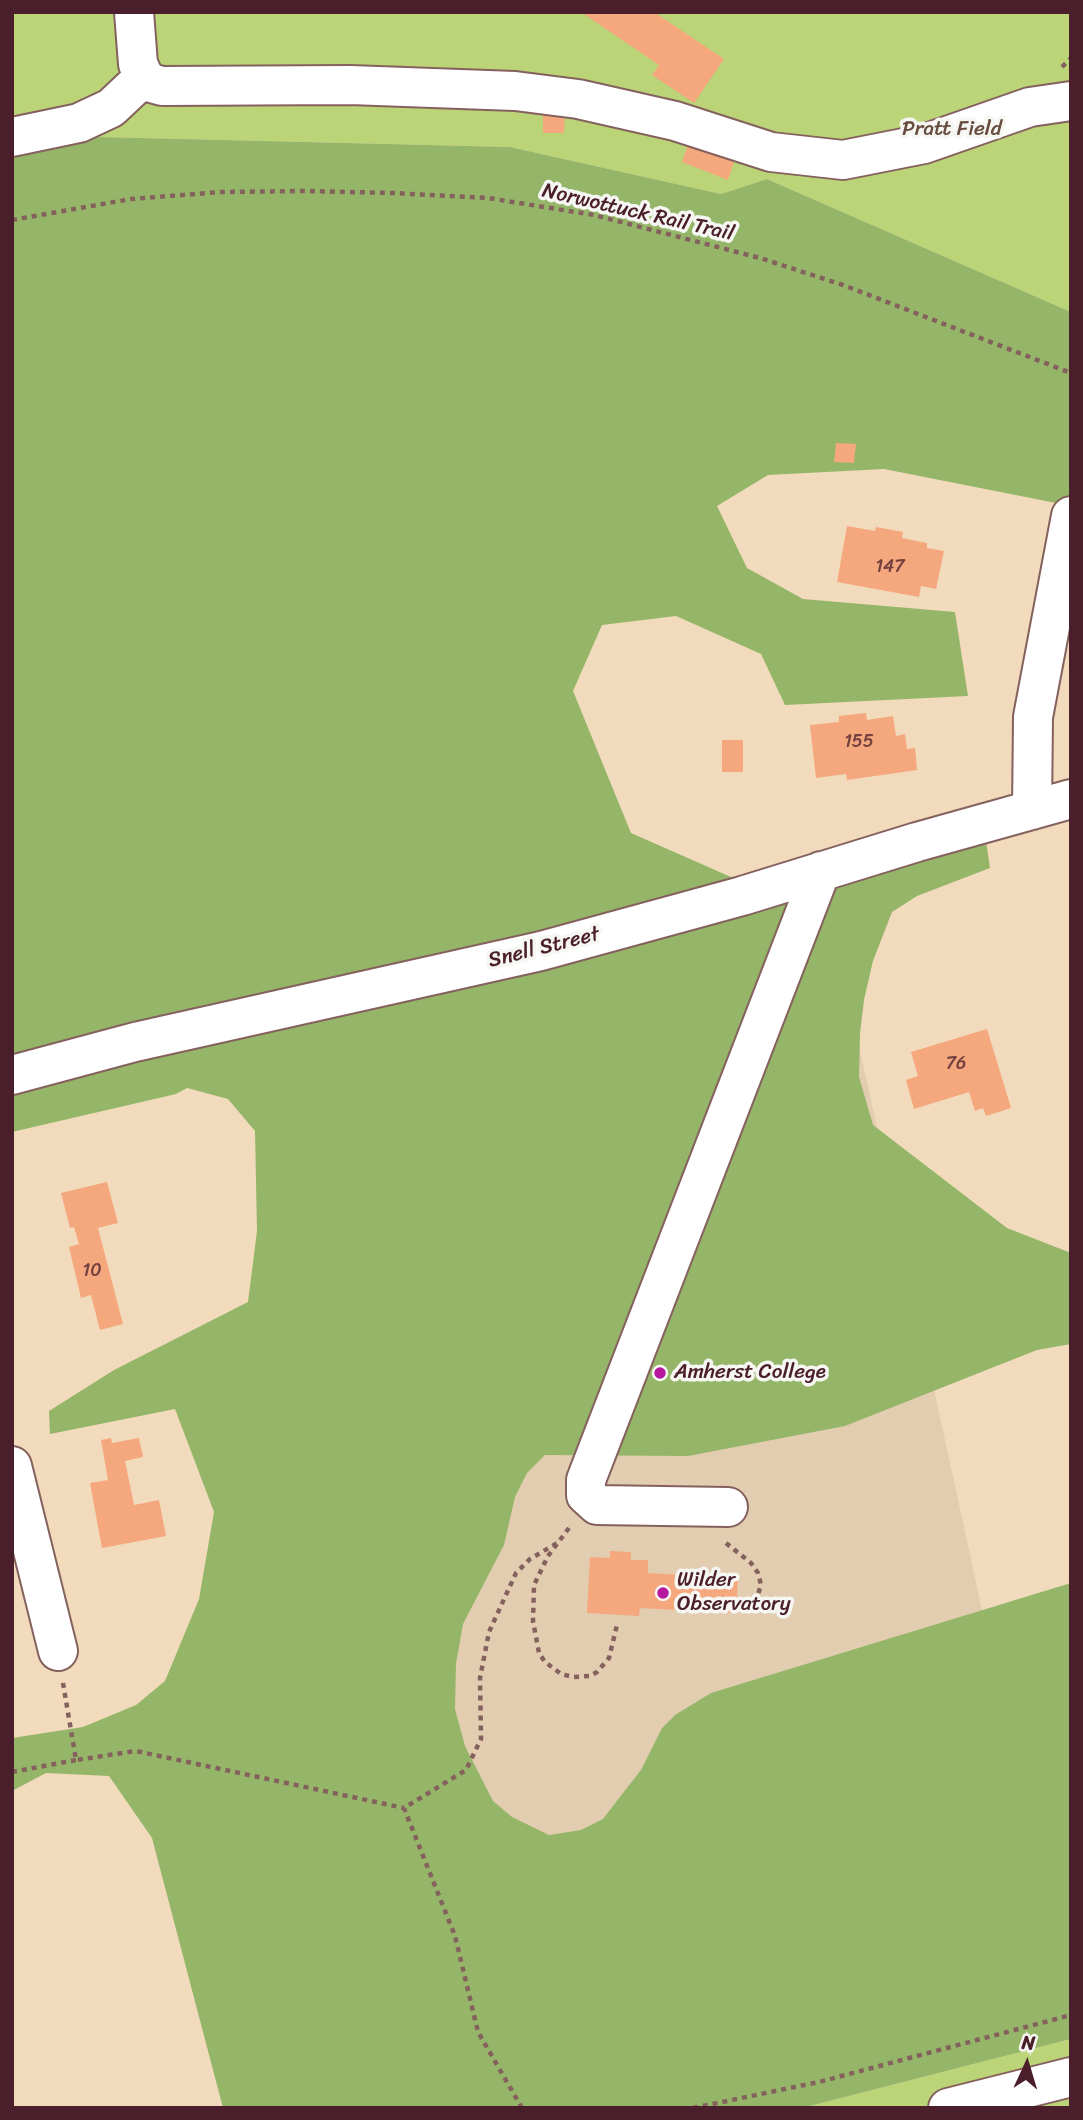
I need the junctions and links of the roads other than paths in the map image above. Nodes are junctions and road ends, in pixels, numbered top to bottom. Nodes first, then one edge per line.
1 (134, 12) edge
2 (144, 77) junction
3 (1071, 101) edge
4 (12, 137) edge
5 (1071, 516) edge
6 (1071, 799) edge
7 (1032, 810) junction
8 (821, 871) junction
9 (12, 1075) edge
10 (12, 1466) edge
11 (728, 1507) dead end
12 (58, 1651) road end
13 (1071, 2077) edge
14 (948, 2108) edge

1 - 2 street
2 - 3 street
2 - 4 street
5 - 7 street
6 - 7 street, Snell Street
7 - 8 street, Snell Street
8 - 9 street, Snell Street
8 - 11 street
10 - 12 street
13 - 14 street

